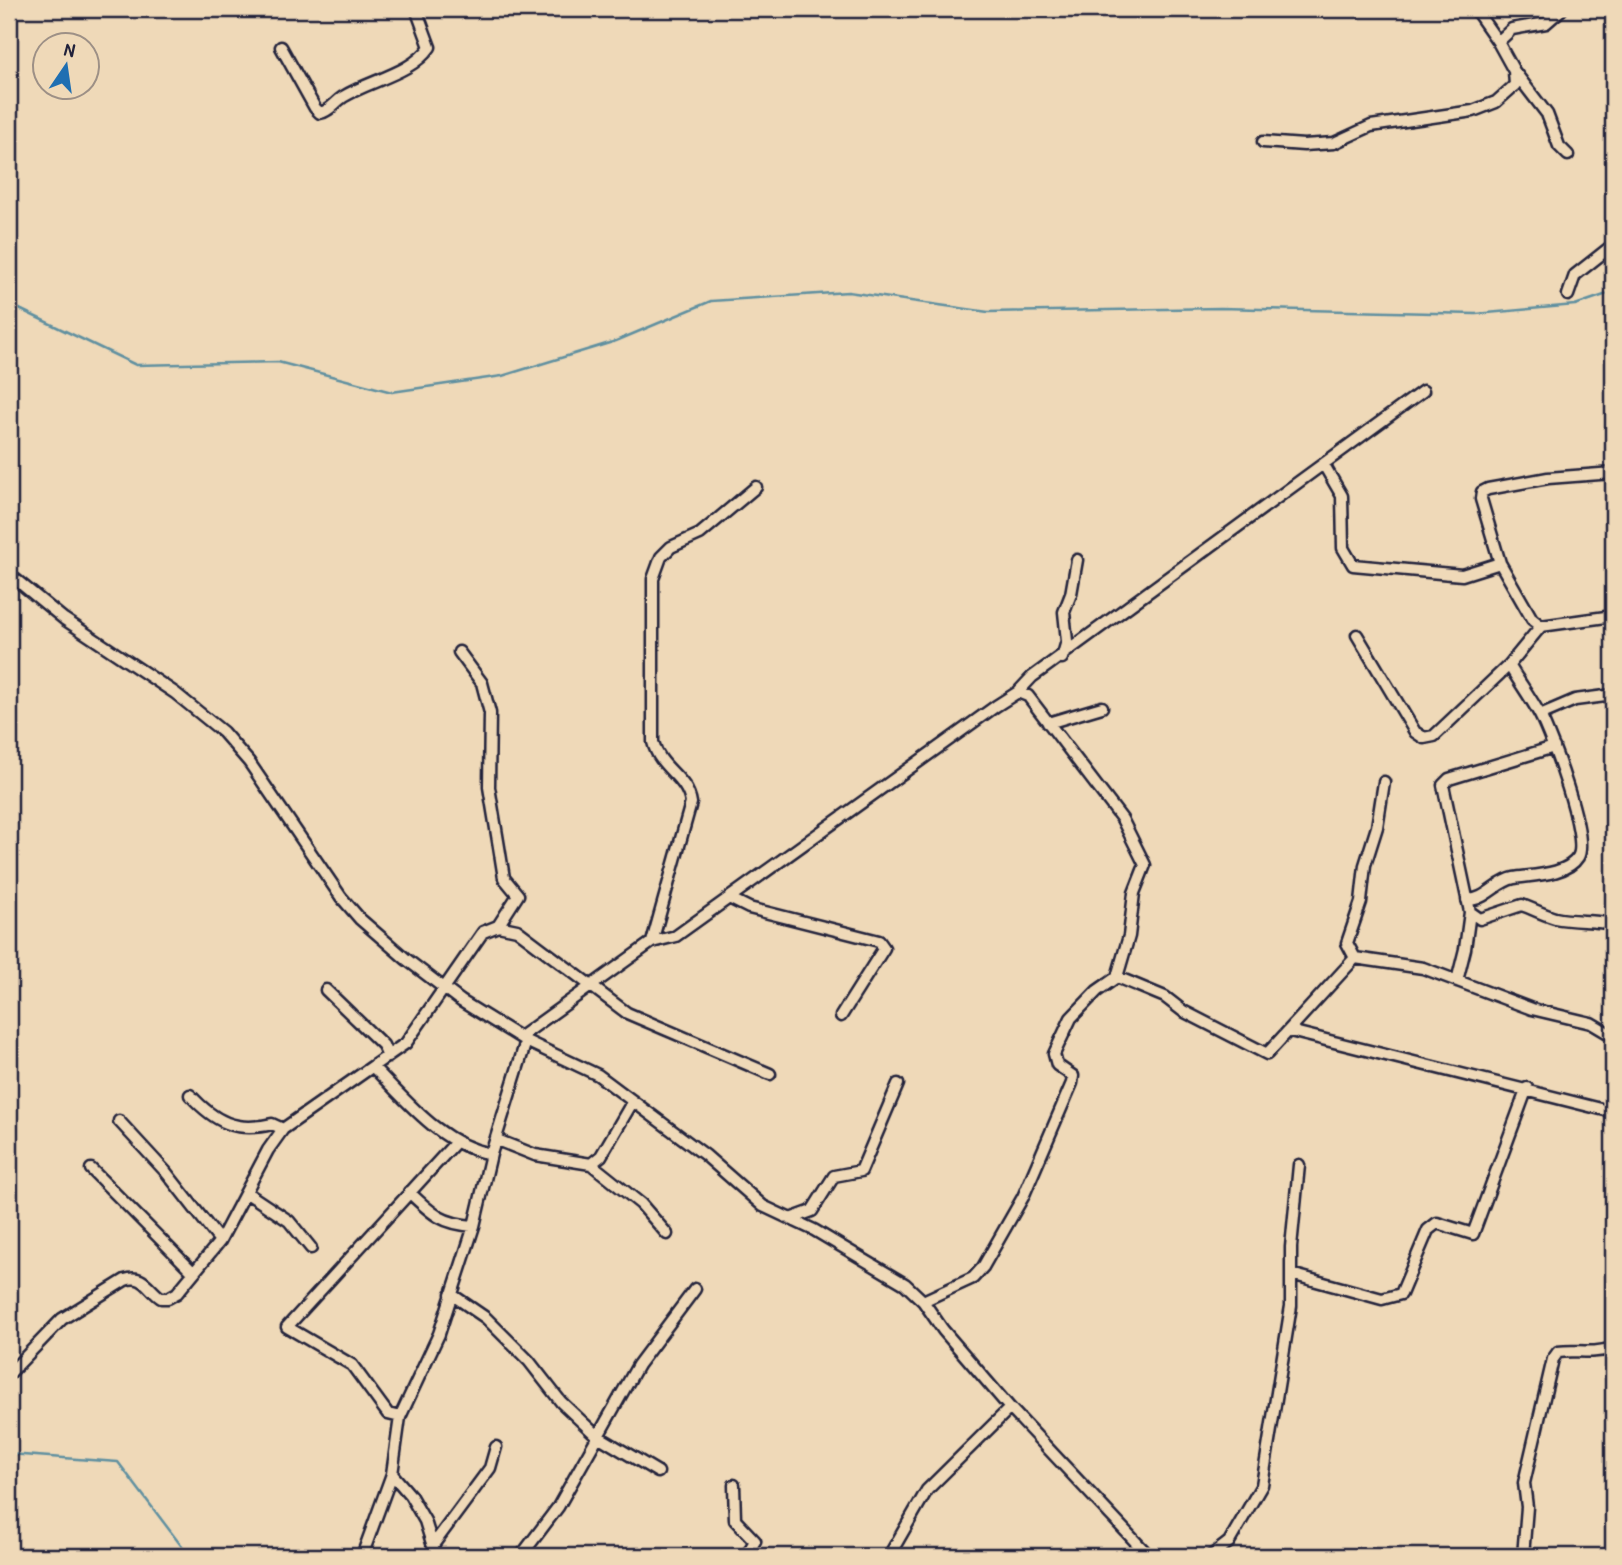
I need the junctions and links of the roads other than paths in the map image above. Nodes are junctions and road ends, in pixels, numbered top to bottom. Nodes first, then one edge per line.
1 (416, 9) edge
2 (1475, 9) edge
3 (1562, 9) edge
4 (1498, 42) junction
5 (281, 47) dead end
6 (1514, 71) junction
7 (1263, 142) dead end
8 (1568, 155) dead end
9 (1613, 245) edge
10 (1568, 295) dead end
11 (1423, 391) dead end
12 (1324, 465) junction
13 (1613, 473) edge
14 (756, 486) dead end
15 (1077, 560) dead end
16 (1500, 563) junction
17 (9, 574) edge
18 (1613, 616) edge
19 (1541, 626) junction
20 (1357, 635) dead end
21 (459, 652) dead end
22 (1062, 658) junction
23 (1509, 665) junction
24 (1018, 692) junction
25 (1613, 695) edge
26 (1102, 707) dead end
27 (1541, 715) junction
28 (1048, 723) junction
29 (1554, 747) junction
30 (1384, 782) dead end
31 (729, 898) junction
32 (1467, 900) junction
33 (1470, 912) junction
34 (1613, 924) edge
35 (498, 926) junction
36 (652, 942) junction
37 (1355, 958) junction
38 (1117, 977) junction
39 (1457, 981) junction
40 (592, 985) junction
41 (443, 988) junction
42 (327, 989) dead end
43 (841, 1016) dead end
44 (1290, 1031) junction
45 (1613, 1035) edge
46 (523, 1039) junction
47 (388, 1057) junction
48 (373, 1067) junction
49 (771, 1074) dead end
50 (898, 1084) dead end
51 (1527, 1088) junction
52 (190, 1095) dead end
53 (633, 1101) junction
54 (1613, 1112) edge
55 (119, 1121) dead end
56 (283, 1129) junction
57 (496, 1140) junction
58 (456, 1142) junction
59 (491, 1154) junction
60 (591, 1164) junction
61 (1300, 1165) dead end
62 (91, 1168) dead end
63 (409, 1192) junction
64 (247, 1193) junction
65 (790, 1219) junction
66 (474, 1226) junction
67 (667, 1234) dead end
68 (220, 1241) junction
69 (311, 1248) dead end
70 (193, 1272) junction
71 (1291, 1274) junction
72 (695, 1289) dead end
73 (451, 1294) junction
74 (923, 1301) junction
75 (1613, 1348) edge
76 (9, 1374) edge
77 (1010, 1408) junction
78 (400, 1417) junction
79 (596, 1434) junction
80 (496, 1447) dead end
81 (966, 1453) dead end
82 (658, 1472) dead end
83 (392, 1474) junction
84 (734, 1485) dead end
85 (433, 1545) junction
86 (362, 1556) edge
87 (436, 1556) edge
88 (521, 1556) edge
89 (746, 1556) edge
90 (889, 1556) edge
91 (1149, 1556) edge
92 (1211, 1556) edge
93 (1523, 1556) edge

1 - 5 street
2 - 4 street
3 - 4 street
4 - 6 street
6 - 7 street
6 - 8 street
9 - 10 street
11 - 12 street
12 - 16 street
12 - 22 street
13 - 16 street
14 - 36 street
15 - 22 street
16 - 19 street
17 - 41 street
18 - 19 street
19 - 23 street
20 - 23 street
21 - 35 street
22 - 24 street
23 - 27 street
24 - 28 street
24 - 31 street
25 - 27 street
26 - 28 street
27 - 29 street
28 - 38 street
29 - 32 street
29 - 32 street
30 - 37 street
31 - 36 street
31 - 43 street
32 - 33 street
33 - 34 street
33 - 39 street
35 - 40 street
35 - 41 street
36 - 40 street
37 - 39 street
37 - 44 street
38 - 44 street
38 - 74 street
39 - 45 street
40 - 46 street
40 - 49 street
41 - 46 street
41 - 47 street
42 - 47 street
44 - 51 street
46 - 53 street
46 - 57 street
47 - 48 street
48 - 56 street
48 - 58 street
50 - 65 street
51 - 54 street
51 - 71 street
52 - 56 street
53 - 60 street
53 - 65 street
55 - 68 street
56 - 64 street
57 - 59 street
57 - 60 street
58 - 59 street
58 - 63 street
59 - 66 street
60 - 67 street
61 - 71 street
62 - 70 street
63 - 66 street
63 - 78 street
64 - 68 street
64 - 69 street
65 - 74 street
66 - 73 street
68 - 70 street
70 - 76 street
71 - 92 street
72 - 79 street
73 - 78 street
73 - 79 street
74 - 77 street
75 - 93 street
77 - 81 street
77 - 90 street
77 - 91 street
78 - 83 street
79 - 82 street
79 - 88 street
80 - 85 street
83 - 85 street
83 - 86 street
84 - 89 street
85 - 87 street

